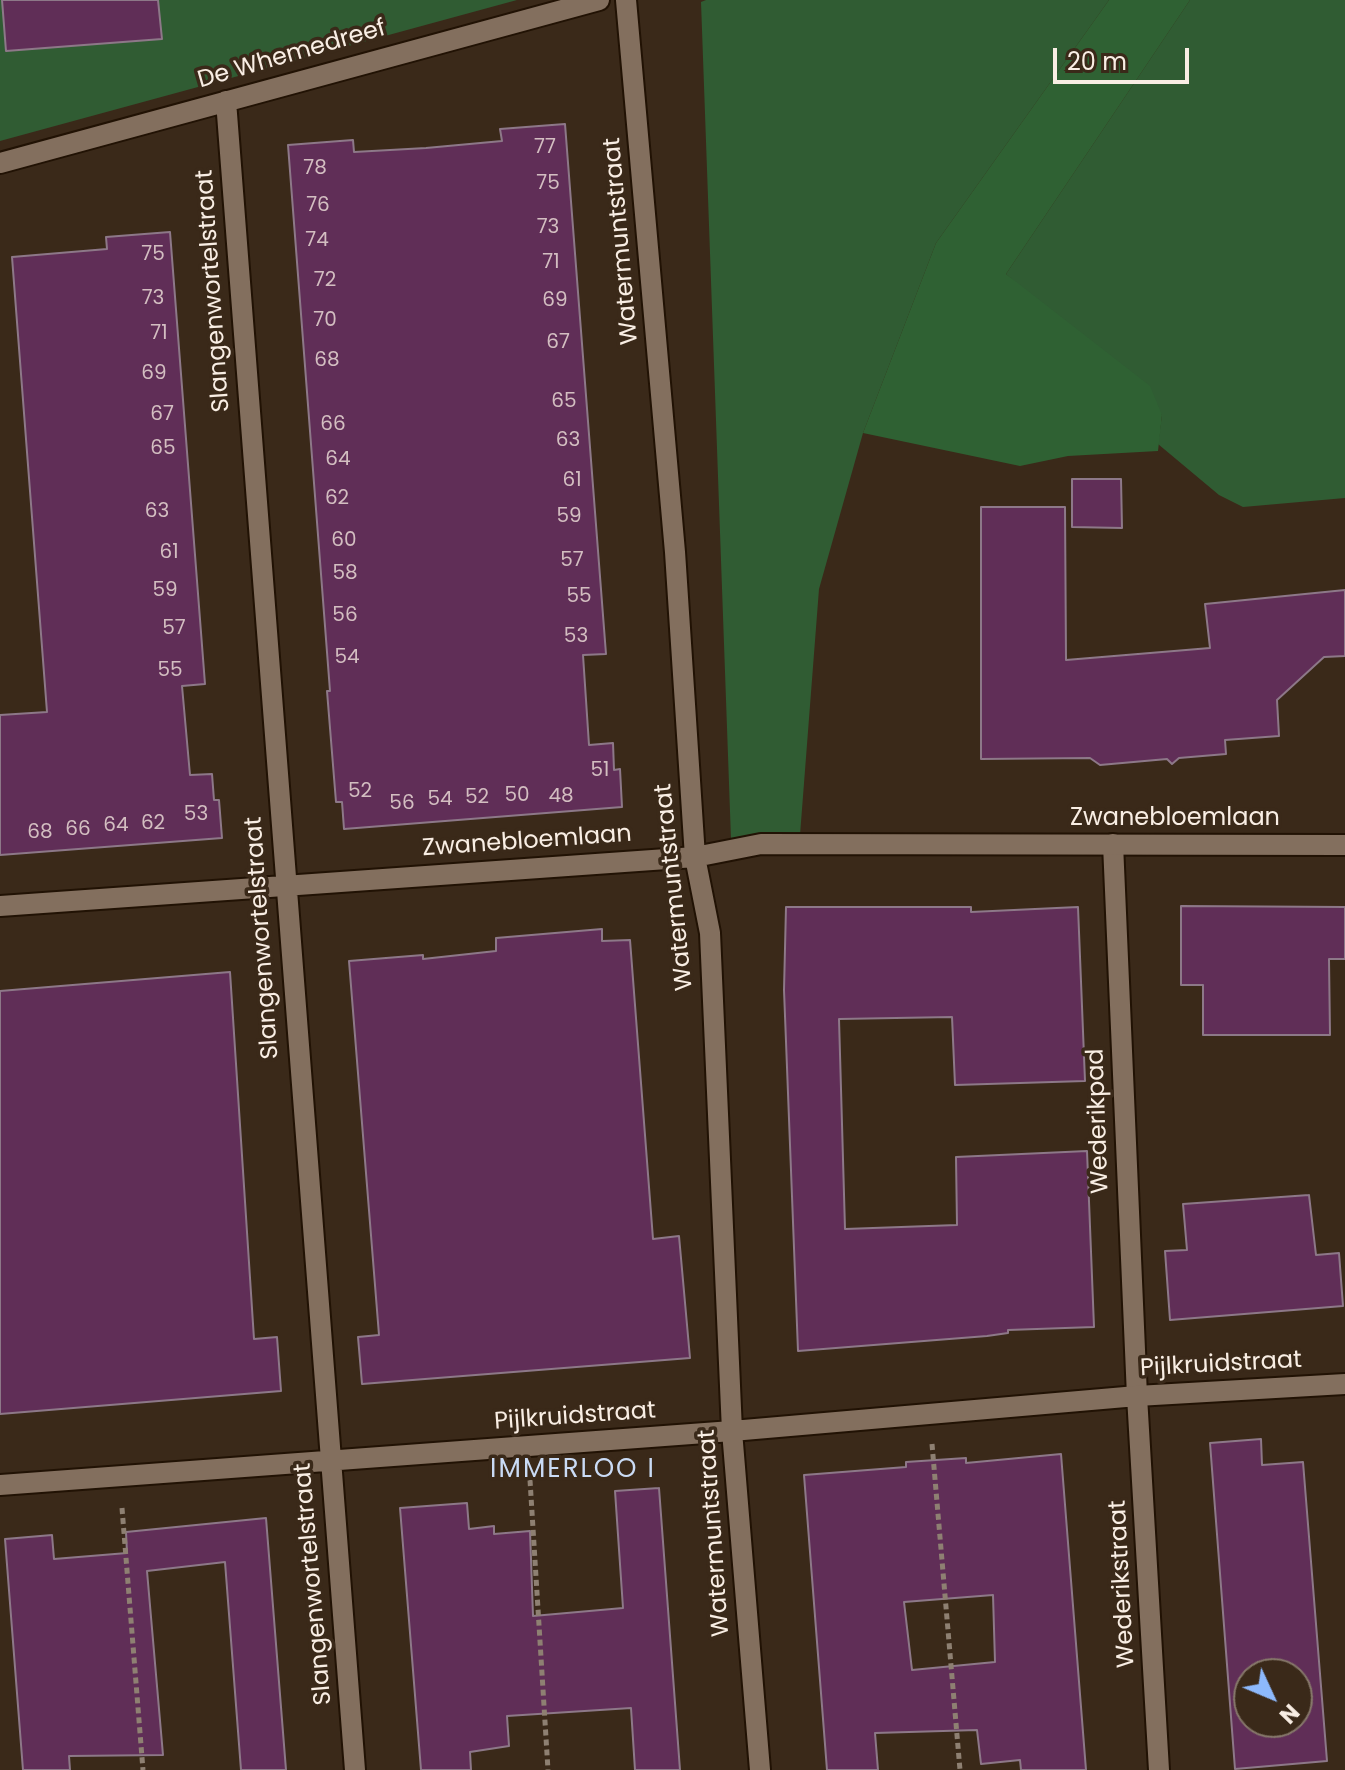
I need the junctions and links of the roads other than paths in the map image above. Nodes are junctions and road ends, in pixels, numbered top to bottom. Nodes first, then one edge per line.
1 (599, 0) edge
2 (626, 0) edge
3 (226, 101) junction
4 (0, 163) edge
5 (1113, 844) junction
6 (1345, 845) edge
7 (695, 857) junction
8 (285, 884) junction
9 (0, 906) edge
10 (1345, 1384) edge
11 (1137, 1396) junction
12 (732, 1431) junction
13 (330, 1463) junction
14 (0, 1485) edge
15 (355, 1770) edge
16 (760, 1770) edge
17 (1159, 1770) edge

1 - 3 street, De Whemedreef
2 - 7 street, Watermuntstraat
3 - 4 street, De Whemedreef
3 - 8 street, Slangenwortelstraat
5 - 6 street, Zwanebloemlaan
5 - 7 street, Zwanebloemlaan
5 - 11 street, Wederikpad
7 - 8 street, Zwanebloemlaan
7 - 12 street, Watermuntstraat
8 - 9 street, Zwanebloemlaan
8 - 13 street, Slangenwortelstraat
10 - 11 street, Pijlkruidstraat
11 - 12 street, Pijlkruidstraat
11 - 17 street, Wederikstraat
12 - 13 street, Pijlkruidstraat
12 - 16 street, Watermuntstraat
13 - 14 street, Pijlkruidstraat
13 - 15 street, Slangenwortelstraat

